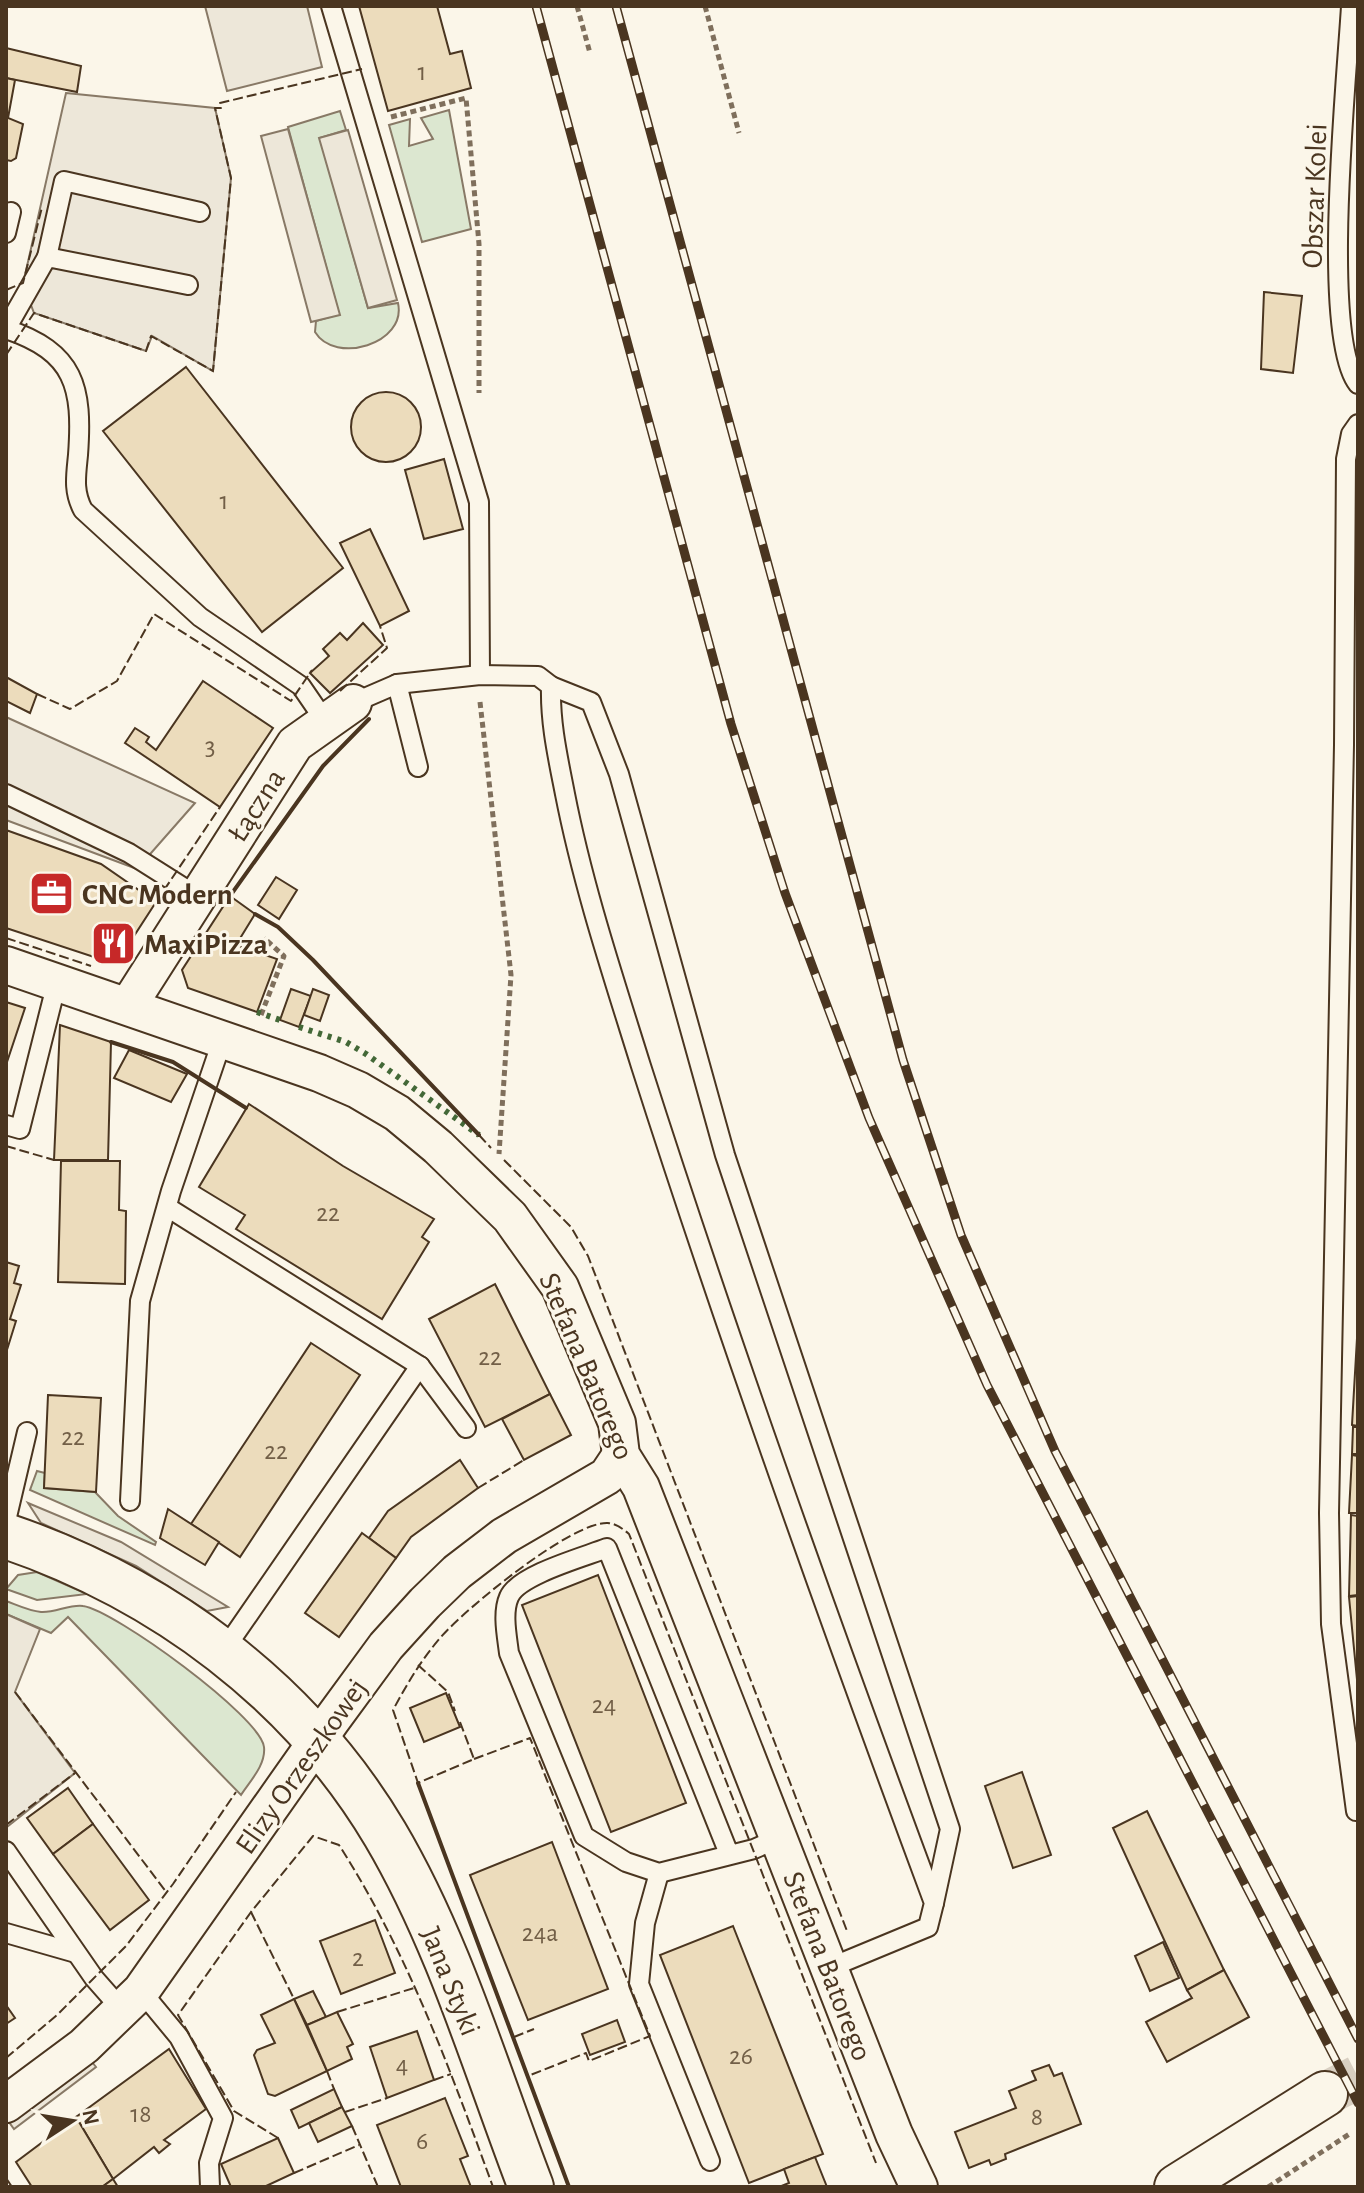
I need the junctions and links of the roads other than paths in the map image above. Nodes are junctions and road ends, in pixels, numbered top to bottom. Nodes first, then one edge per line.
1 (331, 6) edge
2 (1351, 6) edge
3 (1352, 86) edge
4 (11, 212) dead end
5 (200, 212) dead end
6 (6, 233) edge
7 (47, 257) junction
8 (188, 285) dead end
9 (6, 329) edge
10 (1358, 384) edge
11 (1358, 424) edge
12 (480, 675) junction
13 (397, 684) junction
14 (551, 686) junction
15 (339, 712) junction
16 (418, 767) dead end
17 (6, 794) edge
18 (197, 896) junction
19 (6, 965) edge
20 (57, 982) junction
21 (128, 1006) junction
22 (223, 1038) junction
23 (6, 1125) edge
24 (167, 1207) junction
25 (420, 1366) junction
26 (466, 1428) dead end
27 (27, 1432) dead end
28 (621, 1455) junction
29 (130, 1501) dead end
30 (6, 1521) edge
31 (6, 1536) edge
32 (224, 1650) junction
33 (318, 1743) junction
34 (1356, 1811) dead end
35 (779, 1838) junction
36 (6, 1851) edge
37 (729, 1854) junction
38 (659, 1873) junction
39 (934, 1903) junction
40 (6, 1933) edge
41 (76, 1953) junction
42 (829, 1968) junction
43 (132, 2001) junction
44 (1325, 2094) tunnel mouth
45 (6, 2104) edge
46 (710, 2161) dead end
47 (210, 2187) edge
48 (531, 2187) edge
49 (919, 2187) edge
50 (1177, 2187) edge

1 - 12 lane
2 - 3 lane, Obszar Kolei
3 - 10 lane, Obszar Kolei
4 - 6 lane
5 - 7 lane
7 - 8 lane
7 - 9 lane
9 - 15 lane
11 - 34 lane
12 - 13 lane
12 - 14 lane
13 - 15 lane
13 - 16 lane
14 - 39 lane
14 - 39 lane
15 - 18 street, Łączna
17 - 18 lane
18 - 21 street, Łączna
19 - 20 street, Stefana Batorego
20 - 21 street, Stefana Batorego
20 - 23 lane
21 - 22 street, Stefana Batorego
22 - 24 lane
22 - 28 street, Stefana Batorego
24 - 25 lane
24 - 29 lane
25 - 26 lane
25 - 32 lane
27 - 30 lane
28 - 33 street, Elizy Orzeszkowej
28 - 35 street, Stefana Batorego
31 - 32 street, Jana Styki
32 - 33 street, Jana Styki
33 - 43 street, Elizy Orzeszkowej
33 - 48 street, Jana Styki
35 - 37 lane
35 - 42 street, Stefana Batorego
36 - 41 lane
37 - 38 lane
37 - 38 lane
38 - 46 lane
39 - 42 lane
40 - 41 lane
41 - 43 lane
42 - 49 street, Stefana Batorego
43 - 45 street, Elizy Orzeszkowej
43 - 47 lane
44 - 50 street

